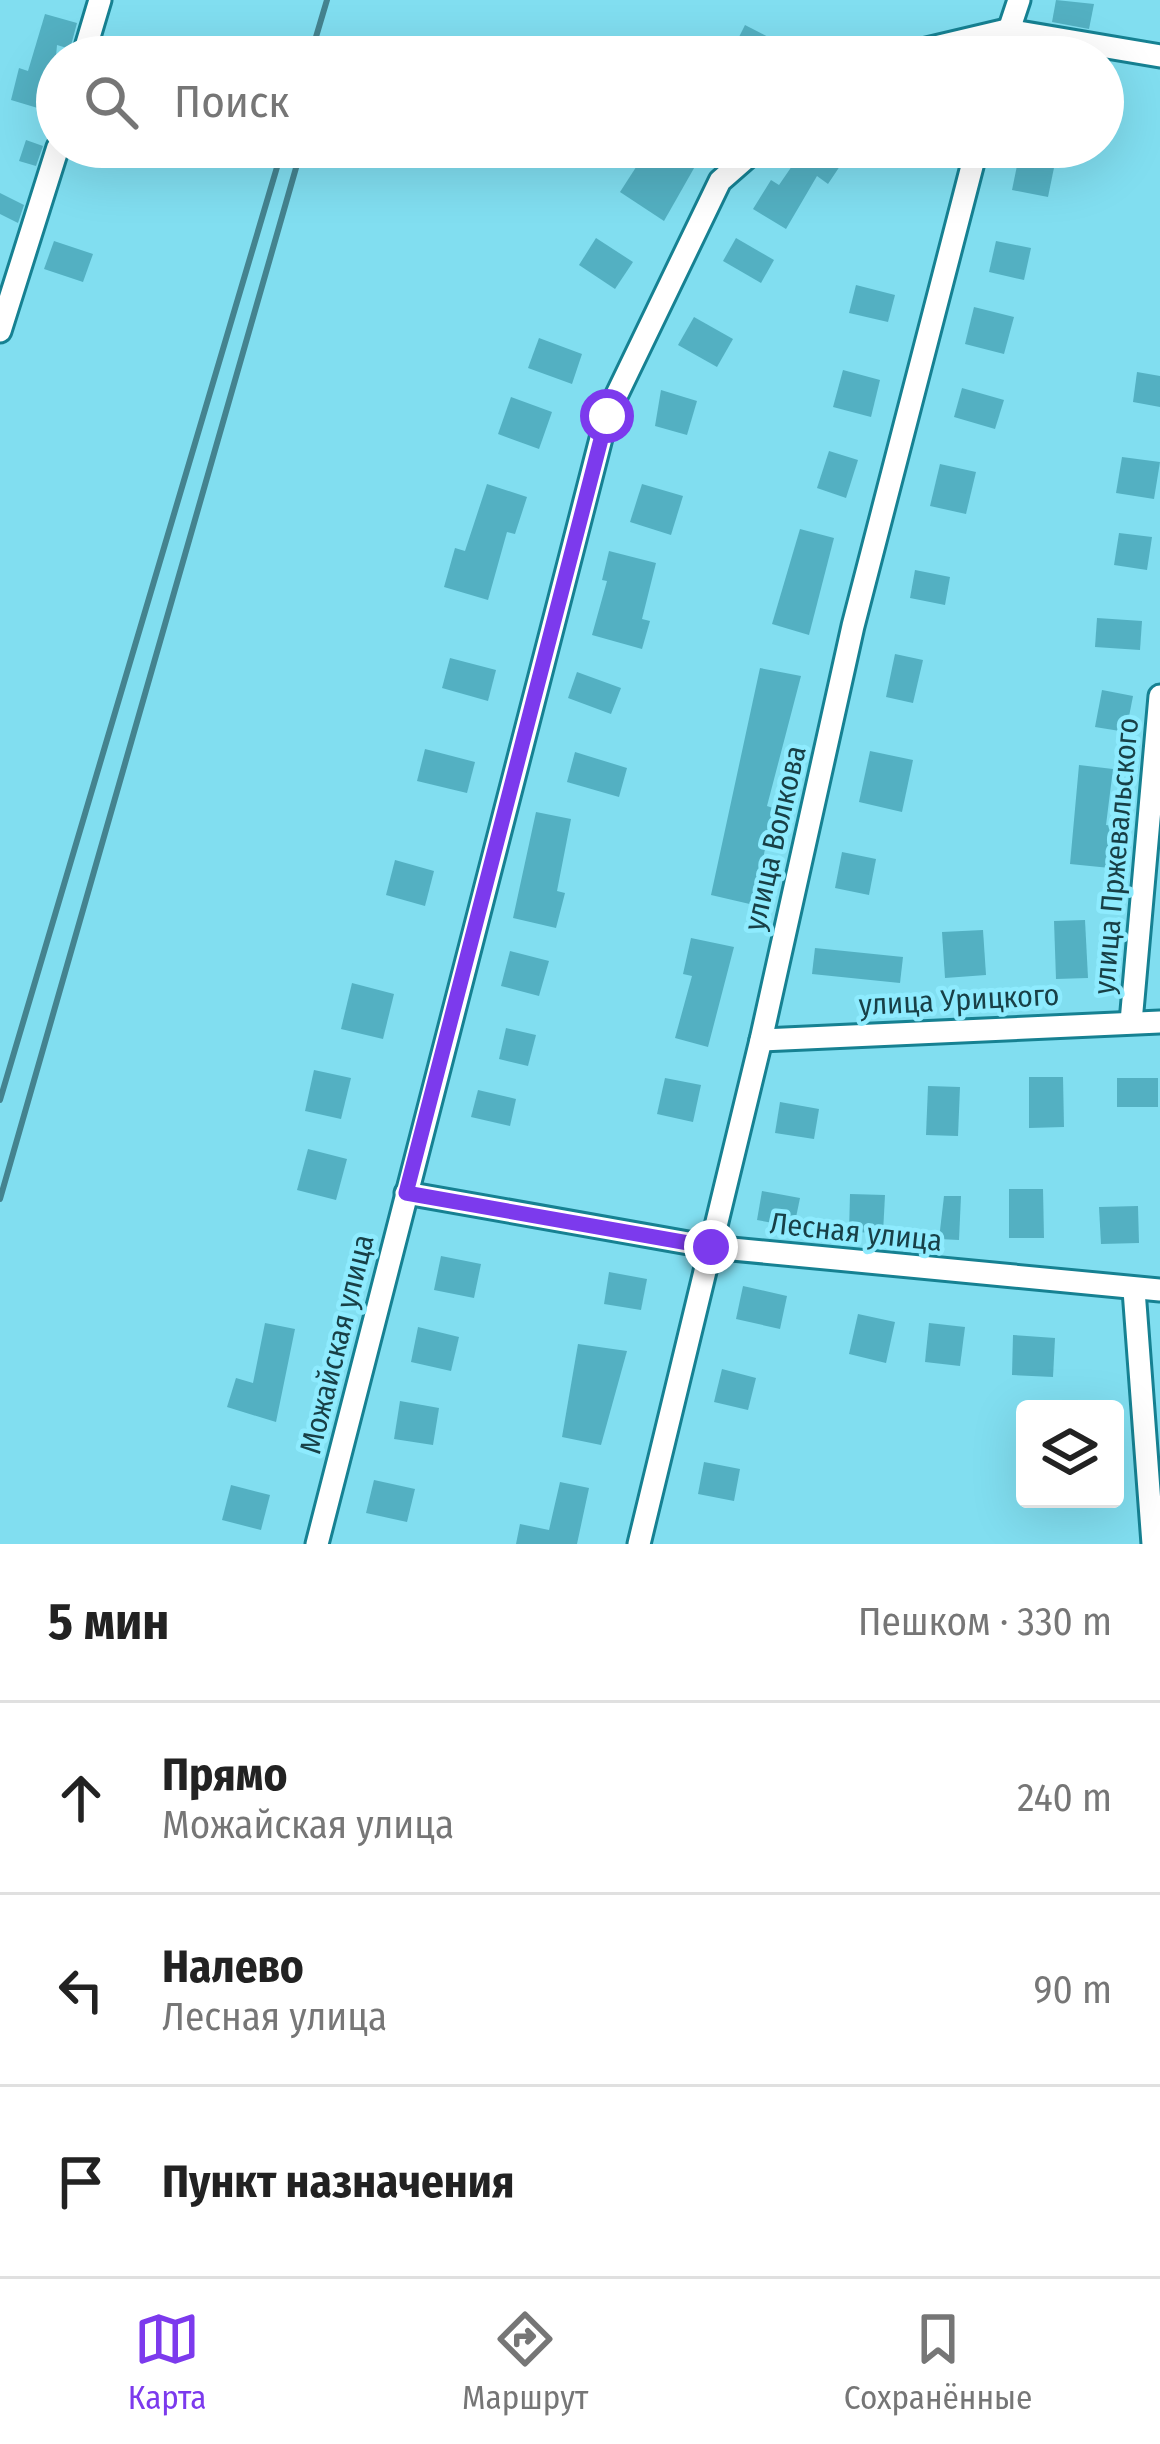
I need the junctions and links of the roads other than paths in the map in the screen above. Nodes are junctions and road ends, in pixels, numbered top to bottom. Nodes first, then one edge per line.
1 (100, 0) edge
2 (1019, 0) edge
3 (1007, 30) junction
4 (89, 36) edge
5 (982, 36) edge
6 (1005, 36) edge
7 (1042, 36) edge
8 (1124, 50) edge
9 (1160, 56) edge
10 (51, 168) edge
11 (735, 168) edge
12 (972, 168) edge
13 (0, 331) edge
14 (1160, 696) edge
15 (1131, 1022) junction
16 (1160, 1022) edge
17 (761, 1040) junction
18 (406, 1193) junction
19 (711, 1247) junction
20 (1134, 1290) junction
21 (1160, 1290) edge
22 (316, 1544) edge
23 (639, 1544) edge
24 (1153, 1544) edge

1 - 4 street
2 - 3 street
3 - 5 street
3 - 6 street
3 - 7 street
8 - 9 street
10 - 13 street
11 - 18 street, Можайская улица
12 - 17 street, улица Волкова
14 - 15 street, улица Пржевальского
15 - 16 street, улица Урицкого
15 - 17 street, улица Урицкого
17 - 19 street, улица Волкова
18 - 19 street, Лесная улица
18 - 22 street, Можайская улица
19 - 20 street, Лесная улица
19 - 23 street, улица Волкова
20 - 21 street, Лесная улица
20 - 24 street

